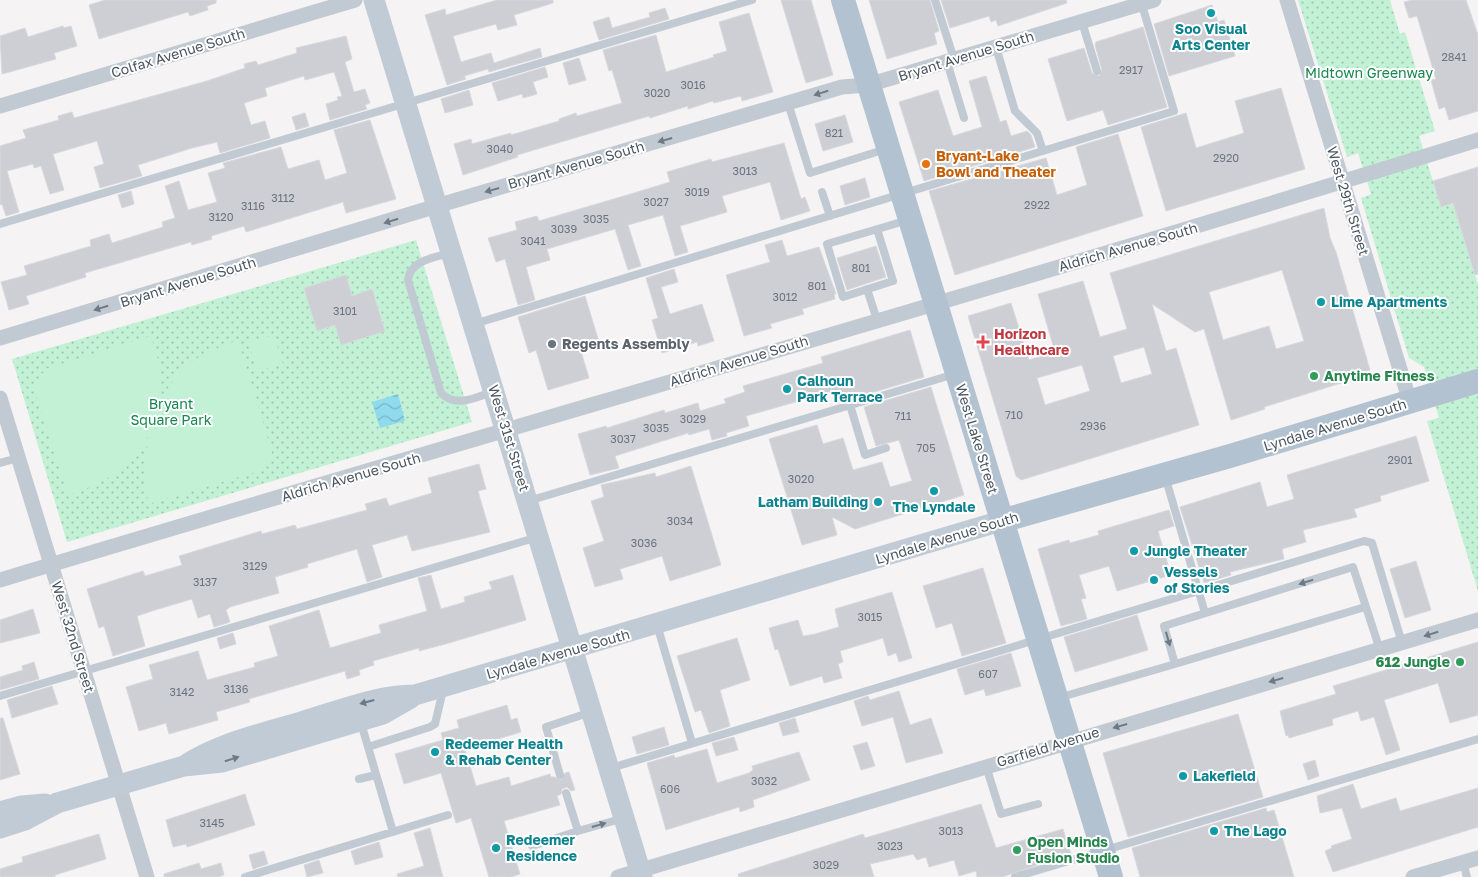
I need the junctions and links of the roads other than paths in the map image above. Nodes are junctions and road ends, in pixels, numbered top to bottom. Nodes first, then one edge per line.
1 (355, 0) edge
2 (374, 0) edge
3 (752, 0) edge
4 (843, 0) edge
5 (935, 0) edge
6 (1287, 0) edge
7 (1146, 1) edge
8 (1082, 22) junction
9 (996, 47) junction
10 (950, 60) junction
11 (1097, 70) dead end
12 (868, 85) junction
13 (788, 103) junction
14 (406, 104) junction
15 (0, 106) edge
16 (964, 118) dead end
17 (1478, 140) edge
18 (888, 148) junction
19 (1043, 152) junction
20 (1342, 182) junction
21 (822, 192) dead end
22 (902, 194) junction
23 (438, 206) junction
24 (830, 216) junction
25 (910, 219) junction
26 (0, 224) edge
27 (877, 229) junction
28 (452, 253) junction
29 (867, 289) junction
30 (935, 302) junction
31 (876, 320) junction
32 (474, 324) junction
33 (0, 338) edge
34 (957, 373) junction
35 (1478, 381) edge
36 (494, 392) junction
37 (0, 398) edge
38 (1416, 400) junction
39 (850, 406) junction
40 (506, 431) junction
41 (886, 448) dead end
42 (18, 458) junction
43 (0, 463) edge
44 (1164, 475) junction
45 (528, 501) junction
46 (1001, 521) junction
47 (539, 537) junction
48 (51, 565) junction
49 (0, 580) edge
50 (1198, 591) junction
51 (1366, 607) junction
52 (1205, 613) junction
53 (1478, 620) edge
54 (656, 625) junction
55 (1038, 640) junction
56 (1402, 643) junction
57 (574, 649) junction
58 (1380, 650) junction
59 (1175, 664) junction
60 (84, 671) junction
61 (444, 687) junction
62 (415, 695) junction
63 (0, 696) edge
64 (1056, 698) junction
65 (592, 712) junction
66 (360, 721) junction
67 (1478, 739) edge
68 (1069, 740) junction
69 (692, 743) junction
70 (368, 747) junction
71 (184, 766) junction
72 (986, 766) junction
73 (610, 768) junction
74 (376, 775) junction
75 (560, 775) dead end
76 (359, 780) dead end
77 (118, 784) junction
78 (566, 793) dead end
79 (57, 803) junction
80 (1038, 804) dead end
81 (0, 812) edge
82 (448, 815) dead end
83 (625, 818) junction
84 (0, 828) edge
85 (393, 832) junction
86 (578, 832) junction
87 (532, 846) dead end
88 (1103, 850) junction
89 (1478, 858) edge
90 (1463, 862) junction
91 (641, 874) edge
92 (147, 877) edge
93 (246, 877) edge
94 (618, 877) edge
95 (1014, 877) edge
96 (1111, 877) edge
97 (1413, 877) edge
98 (1468, 877) edge

1 - 15 street, Colfax Avenue South
2 - 14 main road, West 31st Street
3 - 14 lane
4 - 12 main road, West Lake Street
5 - 10 lane
6 - 20 street, West 29th Street
7 - 8 street, Bryant Avenue South
7 - 19 lane
8 - 9 street, Bryant Avenue South
8 - 11 lane
9 - 10 street, Bryant Avenue South
9 - 19 lane
10 - 12 street, Bryant Avenue South
10 - 16 lane
12 -> 13 street, Bryant Avenue South
12 - 18 main road, West Lake Street
13 - 18 lane
13 -> 23 street, Bryant Avenue South
14 - 23 main road, West 31st Street
14 - 26 lane
17 - 20 street, Aldrich Avenue South
18 - 22 main road, West Lake Street
19 - 22 lane
20 - 30 street, Aldrich Avenue South
20 - 38 street, West 29th Street
21 - 24 lane
22 - 24 lane
22 - 25 main road, West Lake Street
23 - 28 main road, West 31st Street
23 -> 33 street, Bryant Avenue South
24 - 32 lane
25 - 27 lane
25 - 30 main road, West Lake Street
27 - 29 lane
27 - 29 lane
28 - 32 main road, West 31st Street
28 - 36 lane
29 - 31 lane
30 - 31 street, Aldrich Avenue South
30 - 34 main road, West Lake Street
31 - 40 street, Aldrich Avenue South
32 - 36 main road, West 31st Street
34 - 39 lane
34 - 46 main road, West Lake Street
35 - 38 main road, Lyndale Avenue South
36 - 40 main road, West 31st Street
37 - 42 street, West 32nd Street
38 - 44 main road, Lyndale Avenue South
39 - 41 lane
39 - 45 lane
40 - 45 main road, West 31st Street
40 - 48 street, Aldrich Avenue South
42 - 43 lane
42 - 48 street, West 32nd Street
44 - 46 main road, Lyndale Avenue South
44 - 50 lane
45 - 47 main road, West 31st Street
46 - 54 main road, Lyndale Avenue South
46 - 55 main road, West Lake Street
47 - 57 main road, West 31st Street
47 - 60 lane
48 - 49 street, Aldrich Avenue South
48 - 60 street, West 32nd Street
50 - 52 lane
50 - 55 lane
50 - 56 lane
51 -> 52 lane
51 - 58 lane
51 - 59 lane
52 -> 59 lane
53 -> 56 street, Garfield Avenue
54 - 57 main road, Lyndale Avenue South
54 - 69 lane
55 - 64 main road, West Lake Street
55 - 69 lane
56 - 58 street, Garfield Avenue
57 - 61 main road, Lyndale Avenue South
57 - 65 main road, West 31st Street
58 -> 68 street, Garfield Avenue
59 - 64 lane
60 - 63 lane
60 - 77 street, West 32nd Street
61 - 62 main road, Lyndale Avenue South
61 - 70 lane
62 - 66 main road, Lyndale Avenue South
62 -> 71 main road, Lyndale Avenue South
64 - 68 main road, West Lake Street
65 - 73 main road, West 31st Street
65 - 75 lane
66 - 70 lane
71 -> 66 main road, Lyndale Avenue South
67 - 88 lane
68 - 72 street, Garfield Avenue
68 - 88 main road, West Lake Street
69 - 73 lane
70 - 74 lane
71 - 77 main road, Lyndale Avenue South
72 - 80 lane
72 - 91 street, Garfield Avenue
73 - 83 main road, West 31st Street
74 - 76 lane
74 - 85 lane
77 - 79 main road, Lyndale Avenue South
77 - 92 street, West 32nd Street
78 - 86 lane
79 - 81 main road, Lyndale Avenue South
79 - 84 main road, Lyndale Avenue South
82 - 85 lane
86 -> 83 lane
83 - 91 main road, West 31st Street
85 - 93 lane
86 - 87 lane
88 - 95 lane
88 - 96 main road, West Lake Street
89 - 90 street
90 - 97 street
90 - 98 lane
91 - 94 street, Garfield Avenue

